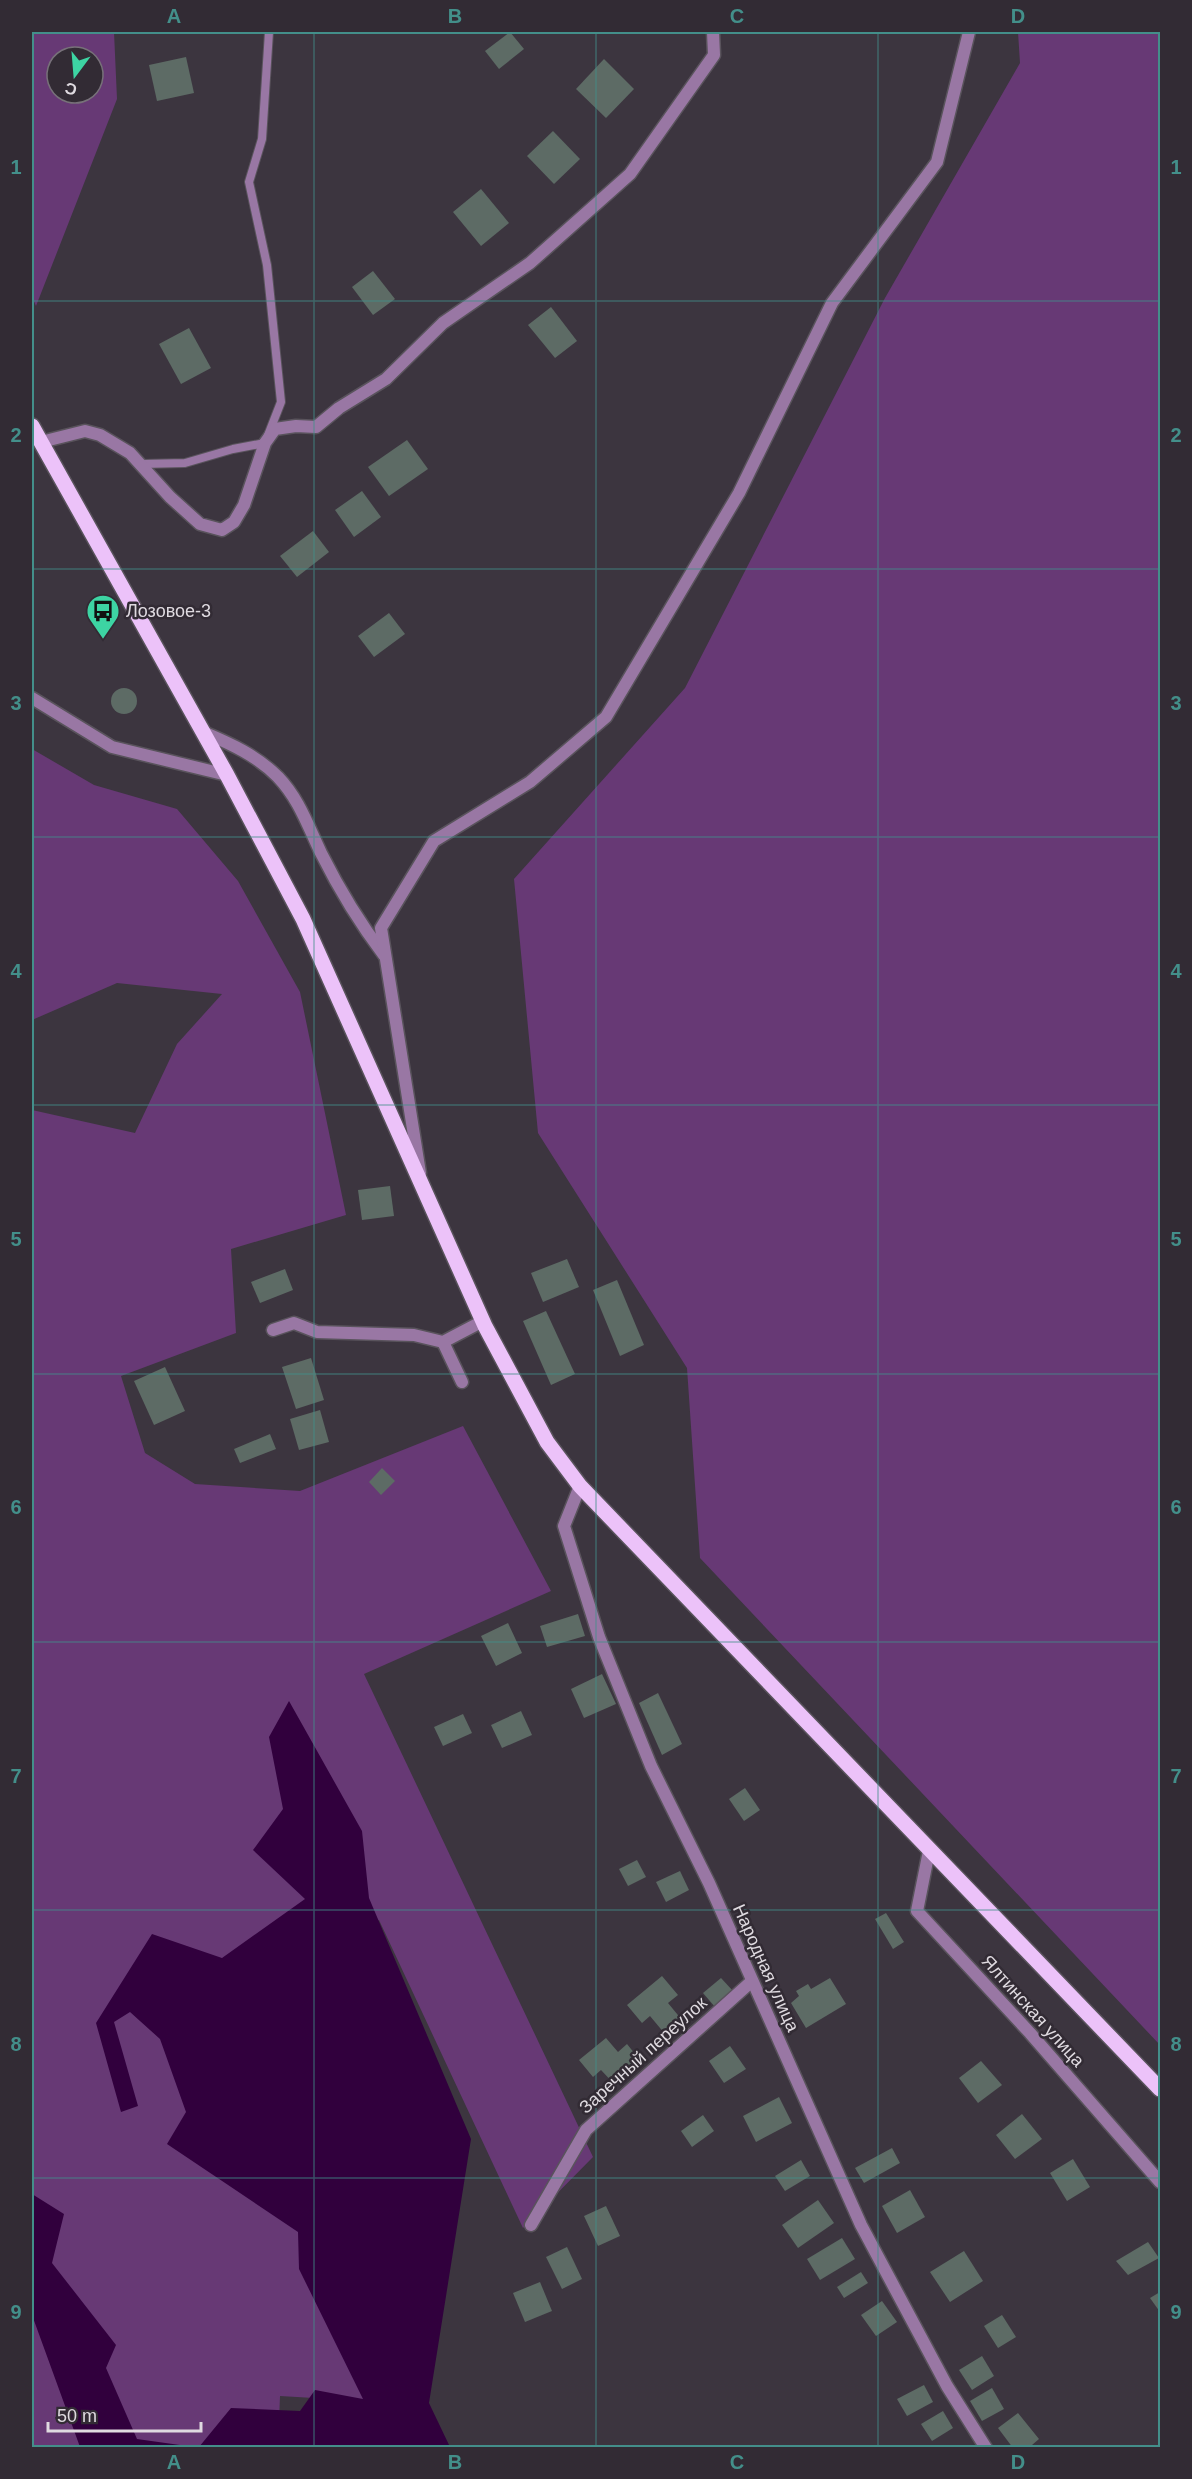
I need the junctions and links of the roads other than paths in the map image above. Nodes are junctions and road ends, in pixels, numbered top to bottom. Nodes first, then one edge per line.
1 (269, 32) edge
2 (713, 32) edge
3 (969, 32) edge
4 (32, 426) edge
5 (41, 442) junction
6 (265, 443) junction
7 (141, 464) junction
8 (32, 698) edge
9 (203, 732) junction
10 (227, 775) junction
11 (385, 956) junction
12 (422, 1186) junction
13 (483, 1321) junction
14 (273, 1330) dead end
15 (443, 1342) junction
16 (462, 1382) dead end
17 (580, 1486) junction
18 (929, 1851) junction
19 (752, 1982) junction
20 (1161, 2089) edge
21 (1161, 2182) edge
22 (531, 2225) dead end
23 (986, 2448) edge

1 - 6 lane
2 - 6 street
3 - 11 street
4 - 5 main road
5 - 7 street
5 - 9 main road
6 - 7 lane
6 - 7 street
8 - 10 street
9 - 10 main road
9 - 11 street
10 - 12 main road
11 - 12 street
12 - 13 main road
13 - 15 street
13 - 17 main road
14 - 15 street
15 - 16 street
17 - 18 main road
17 - 19 street, Народная улица
18 - 20 main road
18 - 21 street, Ялтинская улица
19 - 22 street, Заречный переулок
19 - 23 street, Народная улица

